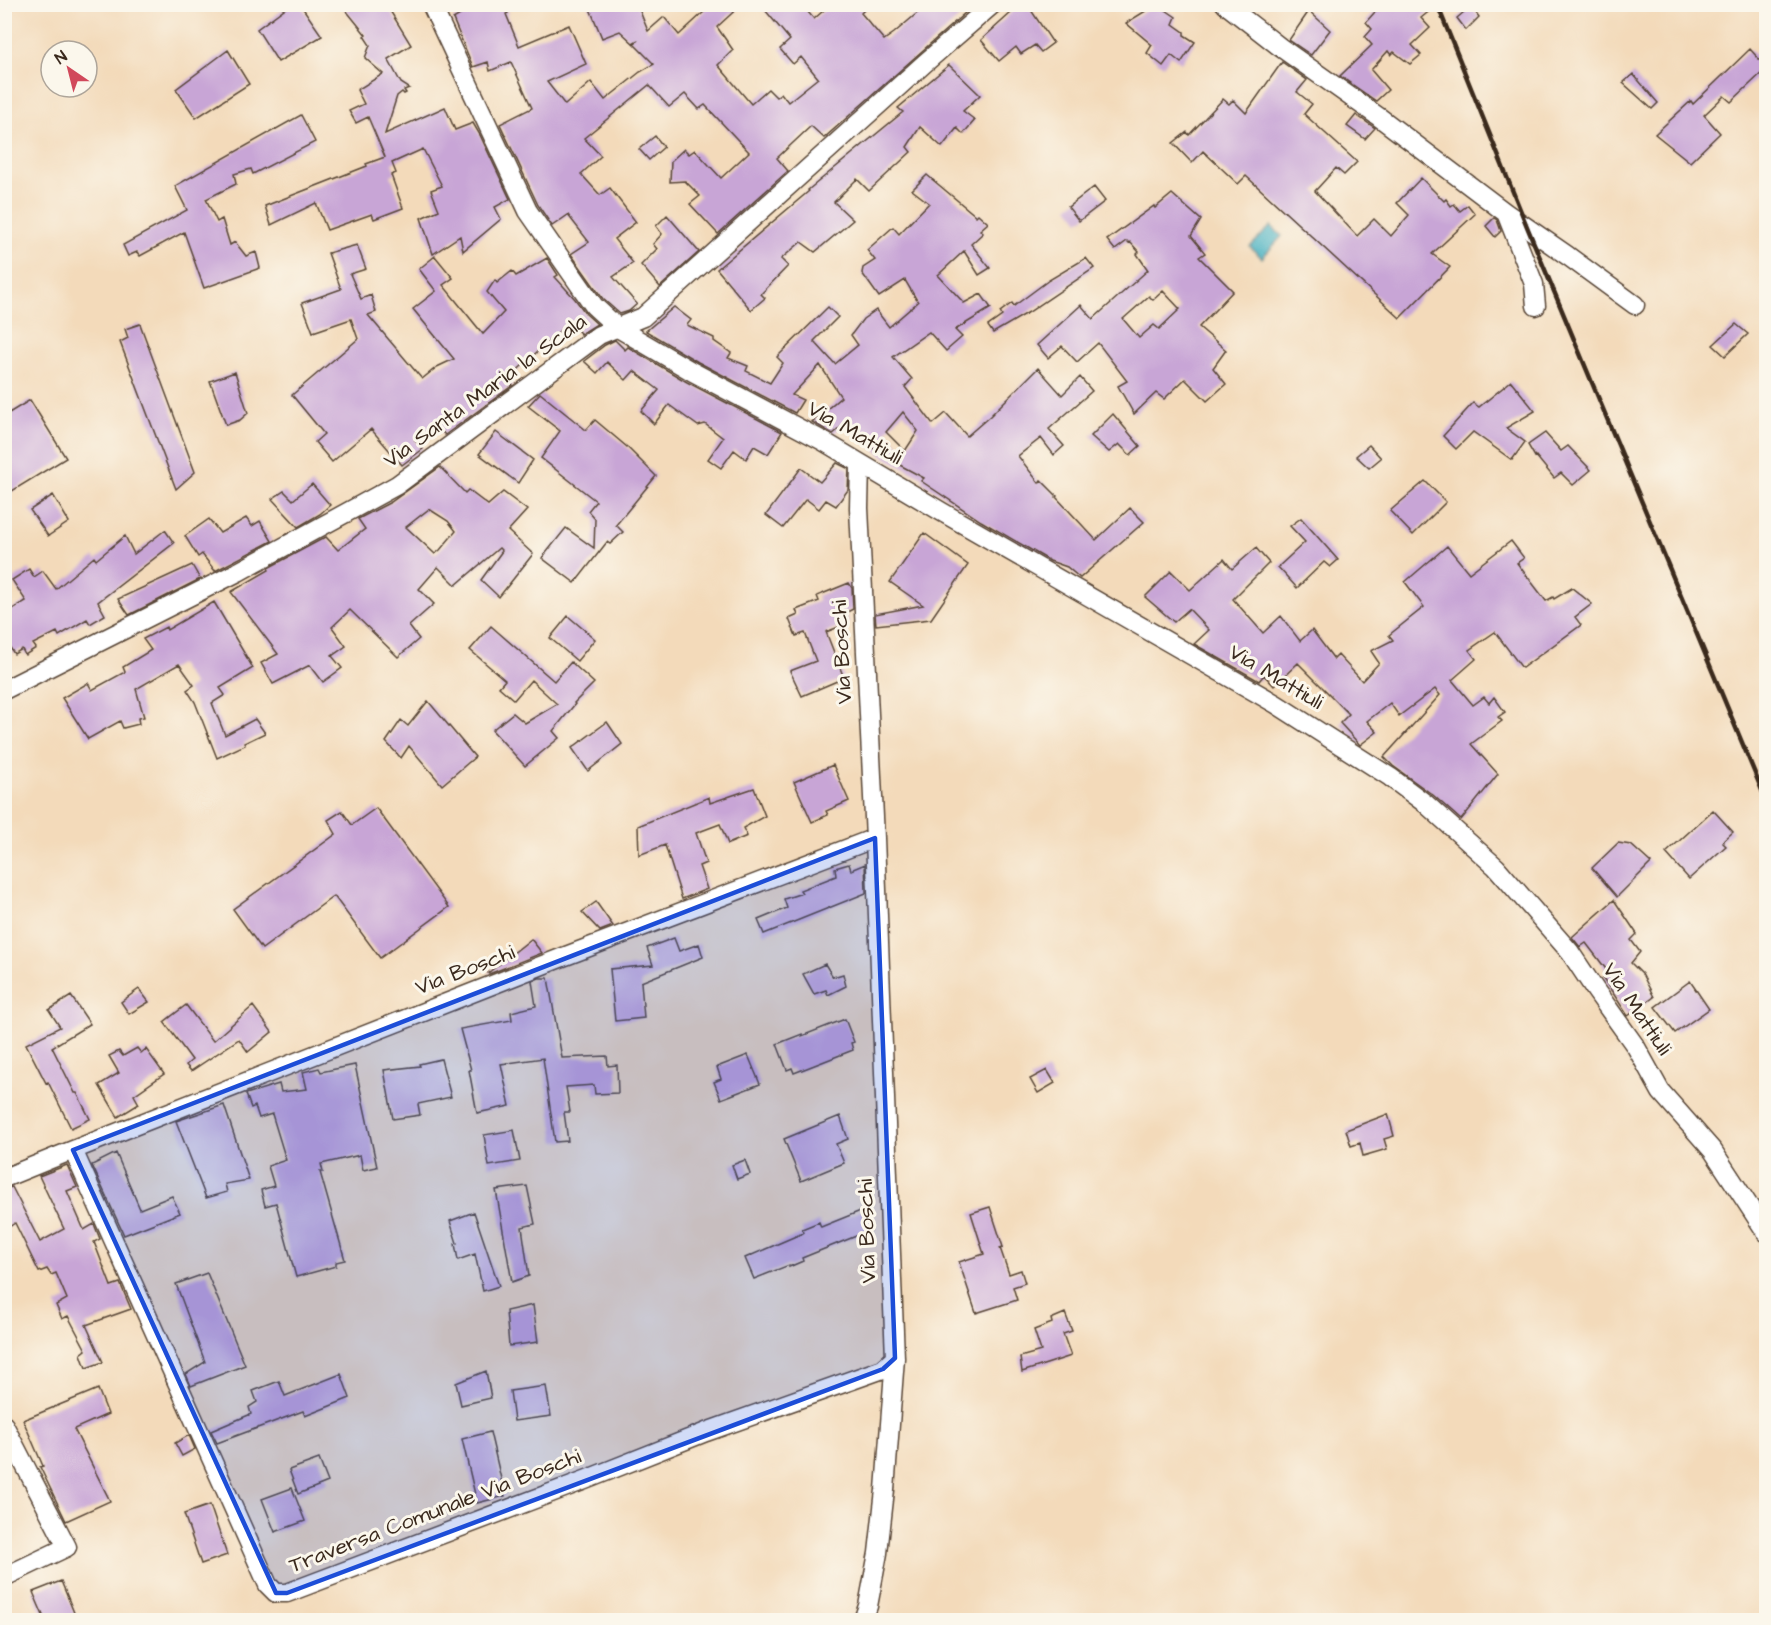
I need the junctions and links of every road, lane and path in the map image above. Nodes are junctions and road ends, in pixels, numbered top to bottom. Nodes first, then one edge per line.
1 (431, 4) edge
2 (993, 4) edge
3 (1225, 4) edge
4 (1506, 213) junction
5 (1635, 305) dead end
6 (1536, 306) dead end
7 (618, 328) junction
8 (860, 464) junction
9 (4, 690) edge
10 (875, 838) junction
11 (73, 1150) junction
12 (4, 1178) edge
13 (1764, 1225) edge
14 (896, 1358) junction
15 (4, 1425) edge
16 (4, 1577) edge
17 (863, 1620) edge

1 - 7 street, Via Mattiuli
2 - 7 street, Via Santa Maria la Scala
3 - 4 street
4 - 5 street
4 - 6 street
7 - 8 street, Via Mattiuli
7 - 9 street, Via Santa Maria la Scala
8 - 10 street, Via Boschi
8 - 13 street, Via Mattiuli
10 - 11 street, Via Boschi
10 - 14 street, Via Boschi
11 - 12 street, Via Boschi
11 - 14 street, Traversa Comunale Via Boschi
14 - 17 street, Via Boschi
15 - 16 street

